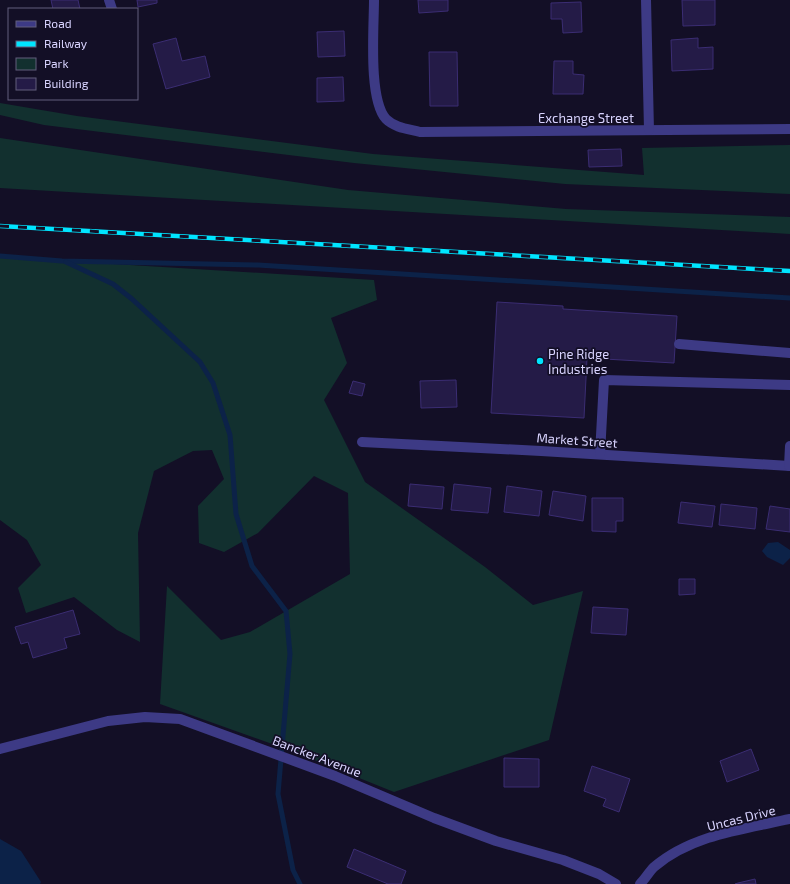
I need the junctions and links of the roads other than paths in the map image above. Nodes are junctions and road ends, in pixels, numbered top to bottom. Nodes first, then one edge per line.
1 (374, 0) edge
2 (646, 0) edge
3 (790, 129) edge
4 (649, 130) junction
5 (679, 344) dead end
6 (790, 353) edge
7 (790, 385) edge
8 (362, 442) dead end
9 (790, 446) edge
10 (600, 454) junction
11 (789, 466) edge
12 (0, 750) edge
13 (790, 819) edge
14 (616, 884) edge
15 (640, 884) edge

1 - 4 street, Exchange Street
2 - 4 street
3 - 4 street, Exchange Street
5 - 6 street
7 - 10 street
8 - 10 street, Market Street
9 - 11 street
10 - 11 street, Market Street
12 - 14 street, Bancker Avenue
13 - 15 street, Uncas Drive

